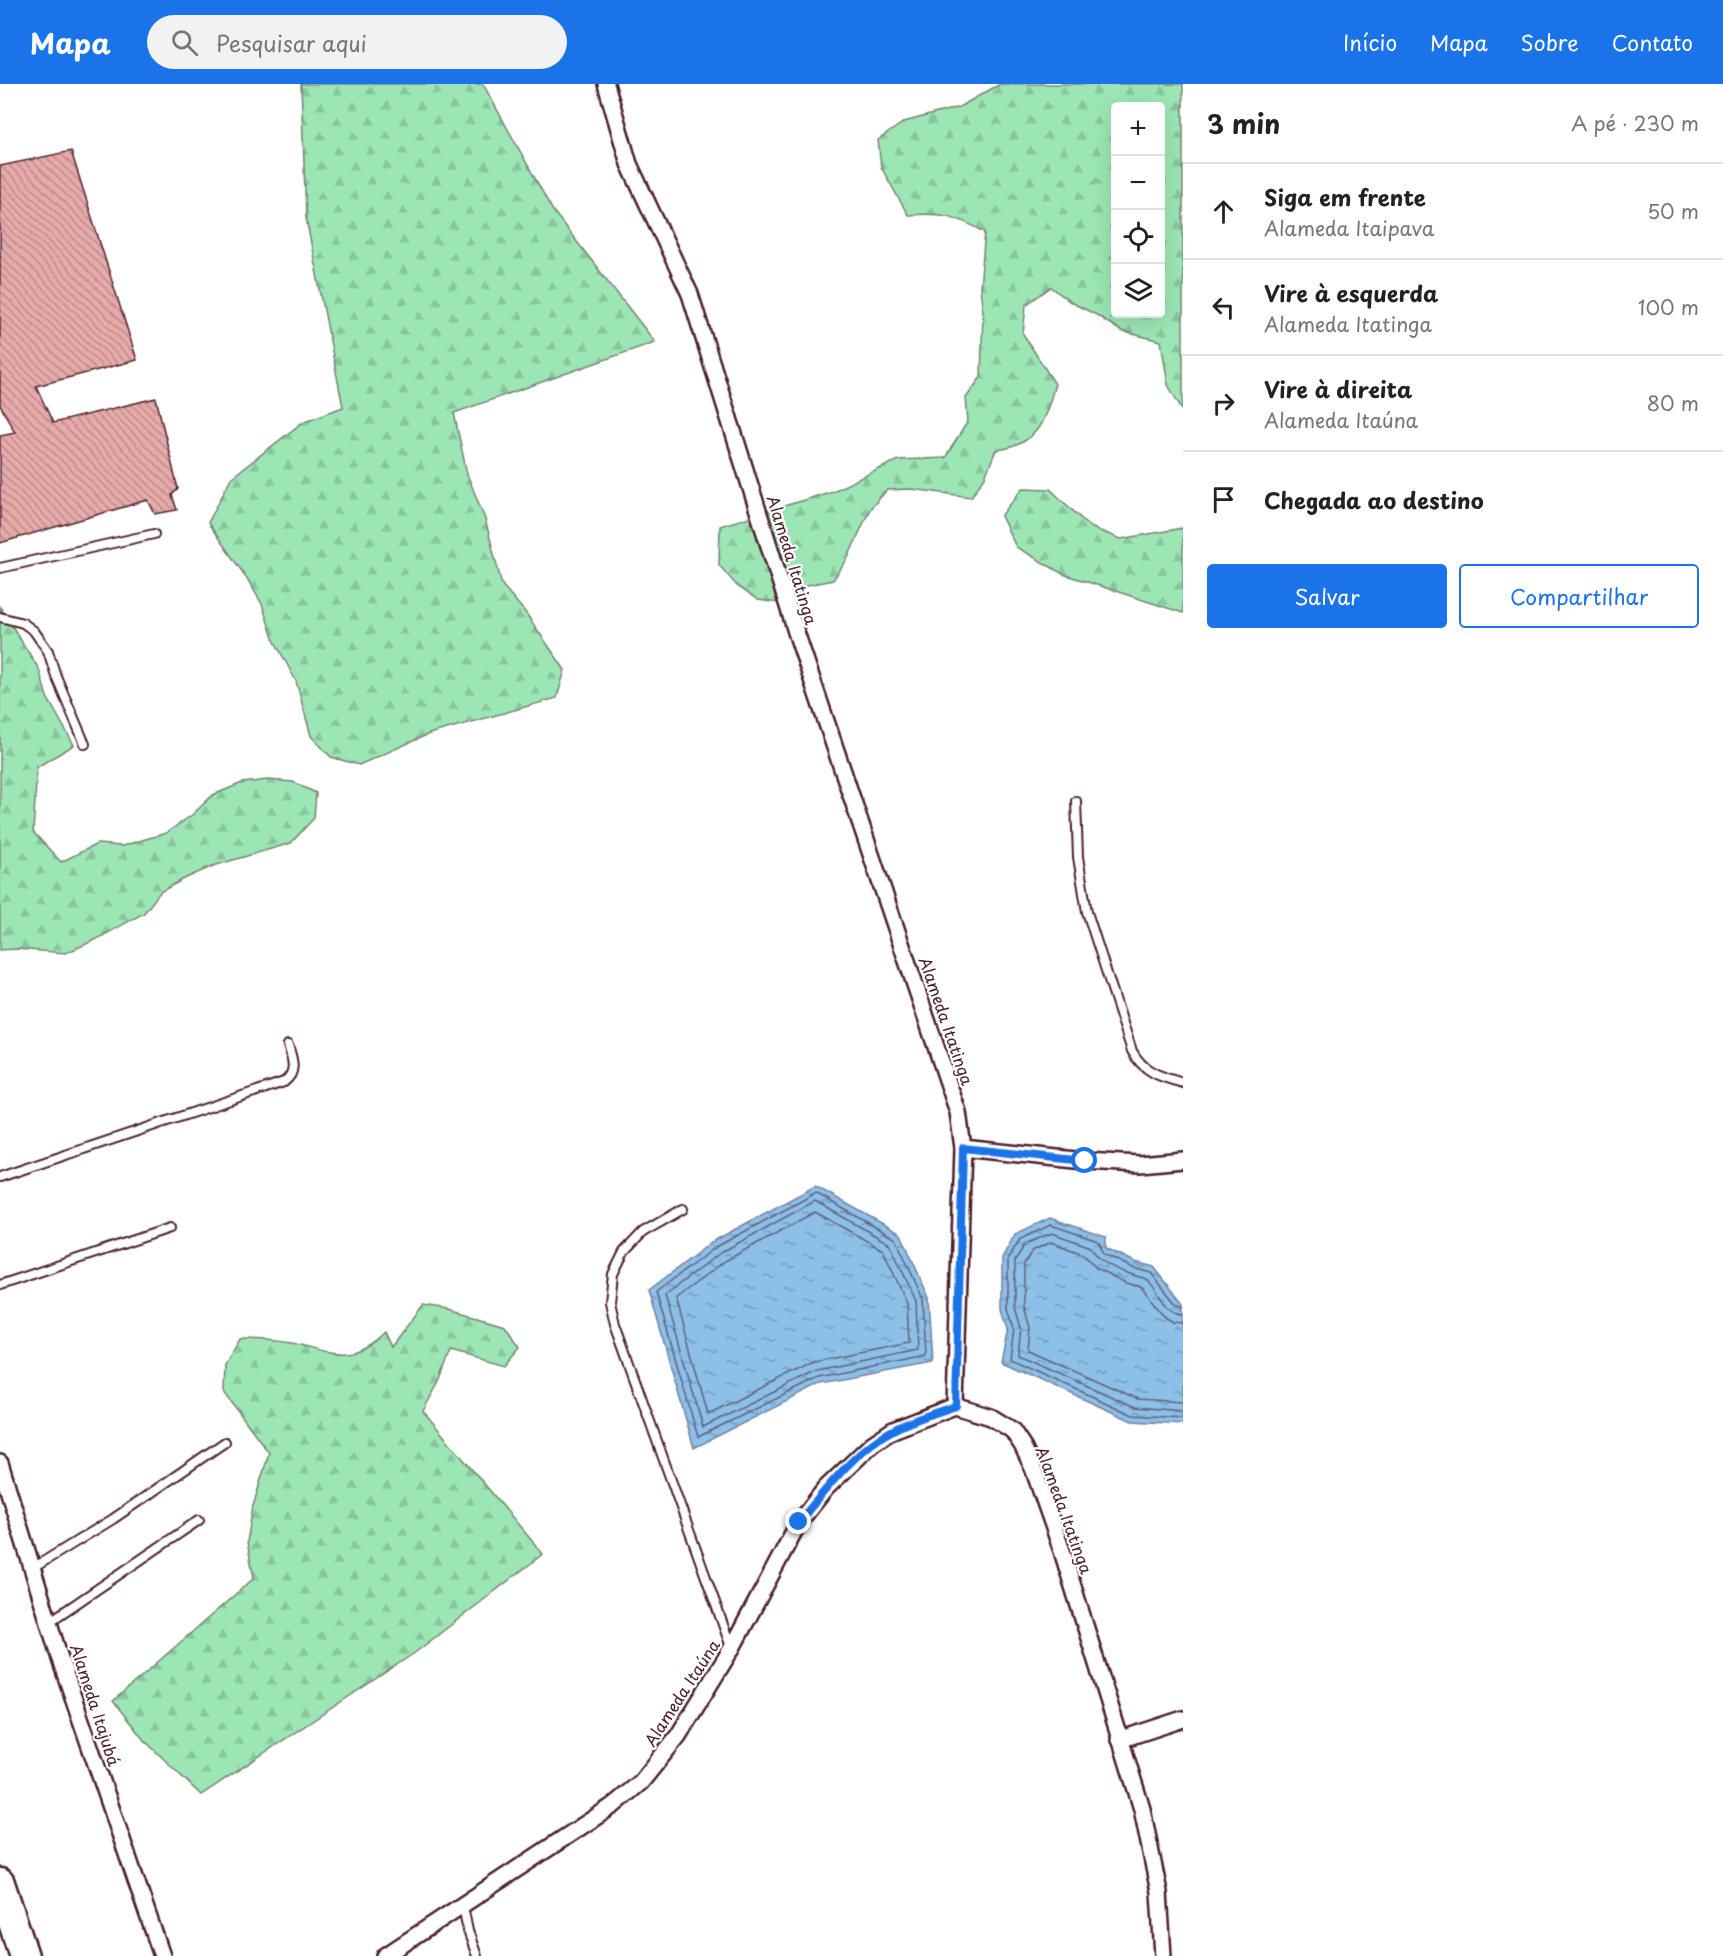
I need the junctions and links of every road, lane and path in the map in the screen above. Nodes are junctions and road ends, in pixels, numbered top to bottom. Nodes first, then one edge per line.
1 (606, 84) edge
2 (154, 534) dead end
3 (0, 568) edge
4 (0, 617) edge
5 (85, 744) dead end
6 (1076, 801) dead end
7 (288, 1045) dead end
8 (1183, 1083) edge
9 (963, 1148) junction
10 (1183, 1160) edge
11 (0, 1177) edge
12 (683, 1209) dead end
13 (170, 1228) dead end
14 (0, 1285) edge
15 (956, 1406) junction
16 (225, 1442) dead end
17 (0, 1463) edge
18 (199, 1520) dead end
19 (33, 1568) junction
20 (49, 1622) junction
21 (732, 1648) junction
22 (1183, 1719) edge
23 (1119, 1740) junction
24 (0, 1883) edge
25 (463, 1906) junction
26 (24, 1956) edge
27 (162, 1956) edge
28 (385, 1956) edge
29 (477, 1956) edge
30 (1163, 1956) edge

1 - 9 street, Alameda Itatinga
2 - 3 lane
4 - 5 lane
6 - 8 lane
7 - 11 lane
9 - 10 street
9 - 15 street, Alameda Itatinga
12 - 21 lane
13 - 14 lane
15 - 21 street, Alameda Itaúna
15 - 23 street, Alameda Itatinga
16 - 19 lane
17 - 19 street, Alameda Itajubá
18 - 20 lane
19 - 20 street, Alameda Itajubá
20 - 27 street, Alameda Itajubá
21 - 25 street, Alameda Itaúna
22 - 23 street
23 - 30 street, Alameda Itatinga
24 - 26 highway
25 - 28 street, Alameda Itaúna
25 - 29 lane

